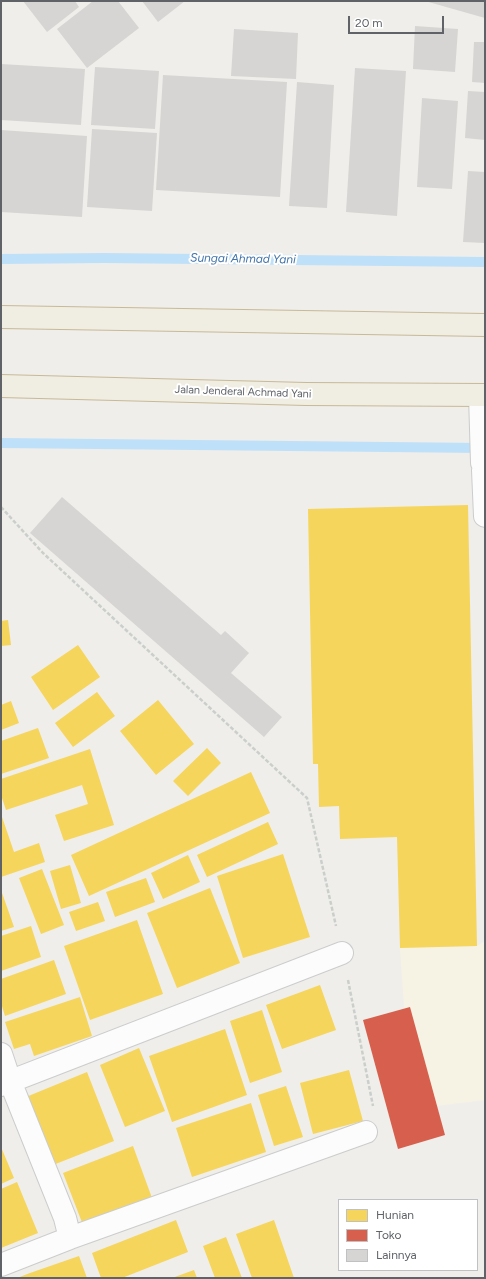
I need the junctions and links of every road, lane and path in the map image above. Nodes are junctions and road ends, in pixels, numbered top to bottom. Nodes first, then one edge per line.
1 (1, 317) edge
2 (485, 325) edge
3 (1, 386) edge
4 (482, 395) edge
5 (1, 507) edge
6 (485, 516) edge
7 (342, 953) junction
8 (1, 1054) edge
9 (5, 1083) edge
10 (366, 1132) joint
11 (70, 1238) junction
12 (1, 1265) edge

1 - 2 highway
3 - 4 highway, Jalan Jenderal Achmad Yani
4 - 6 street
5 - 7 path
7 - 9 street
7 - 10 path
8 - 9 street
9 - 11 street
10 - 11 street
11 - 12 street

